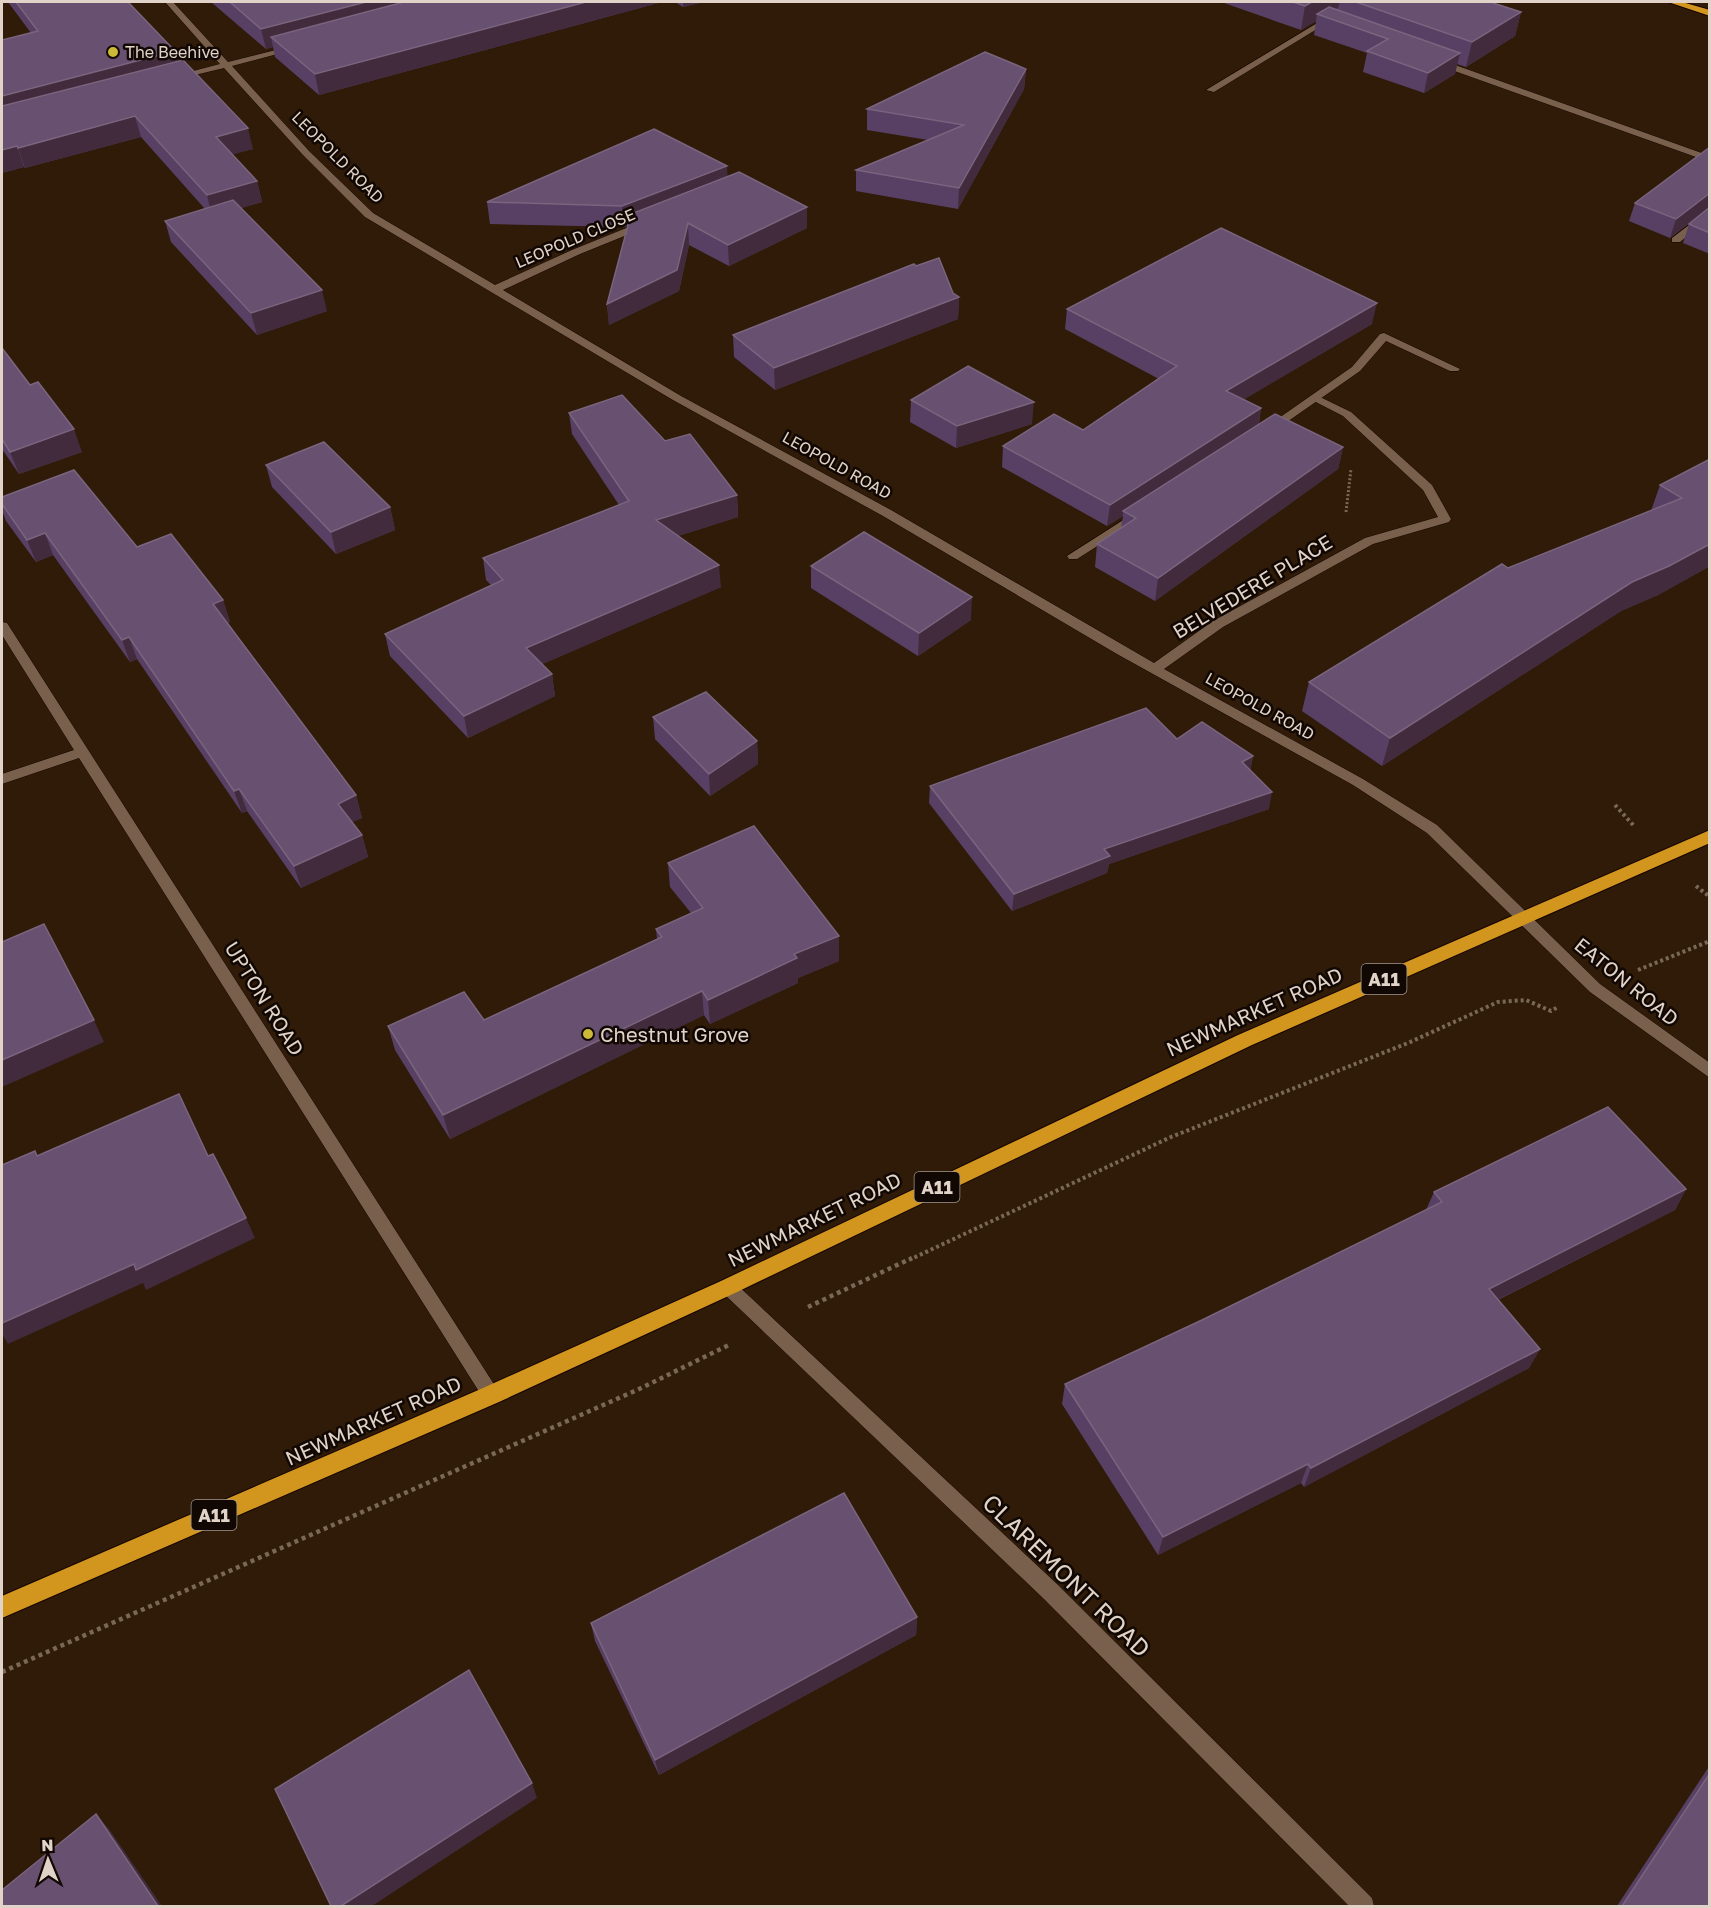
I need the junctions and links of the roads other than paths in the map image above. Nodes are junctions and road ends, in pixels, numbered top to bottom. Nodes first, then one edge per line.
1 (169, 2) edge
2 (1357, 2) edge
3 (1673, 2) edge
4 (1710, 13) edge
5 (1325, 22) junction
6 (1336, 26) edge
7 (303, 45) edge
8 (1424, 57) edge
9 (225, 65) junction
10 (170, 80) edge
11 (1212, 90) dead end
12 (1710, 159) edge
13 (1710, 212) edge
14 (651, 222) edge
15 (1676, 240) edge
16 (494, 290) junction
17 (1454, 369) dead end
18 (1316, 399) junction
19 (1258, 436) edge
20 (1151, 506) edge
21 (1073, 556) dead end
22 (2, 626) edge
23 (1156, 668) junction
24 (84, 752) junction
25 (2, 779) edge
26 (1710, 836) edge
27 (1523, 918) junction
28 (1710, 1072) edge
29 (728, 1287) junction
30 (491, 1395) junction
31 (2, 1607) edge
32 (1364, 1906) edge

1 - 9 street, LEOPOLD ROAD
2 - 5 street
3 - 4 highway
5 - 6 street
5 - 11 street
7 - 9 street
8 - 12 street
9 - 10 street
9 - 16 street, LEOPOLD ROAD
13 - 15 street
14 - 16 street, LEOPOLD CLOSE
16 - 23 street, LEOPOLD ROAD
17 - 18 street
18 - 19 street
18 - 23 street, BELVEDERE PLACE
20 - 21 street
22 - 24 street, UPTON ROAD
23 - 27 street, LEOPOLD ROAD
24 - 25 street
24 - 30 street, UPTON ROAD
26 - 27 highway, NEWMARKET ROAD / A11
27 - 28 street, EATON ROAD
27 - 29 highway, NEWMARKET ROAD / A11
29 - 30 highway, NEWMARKET ROAD / A11
29 - 32 street, CLAREMONT ROAD
30 - 31 highway, NEWMARKET ROAD / A11

